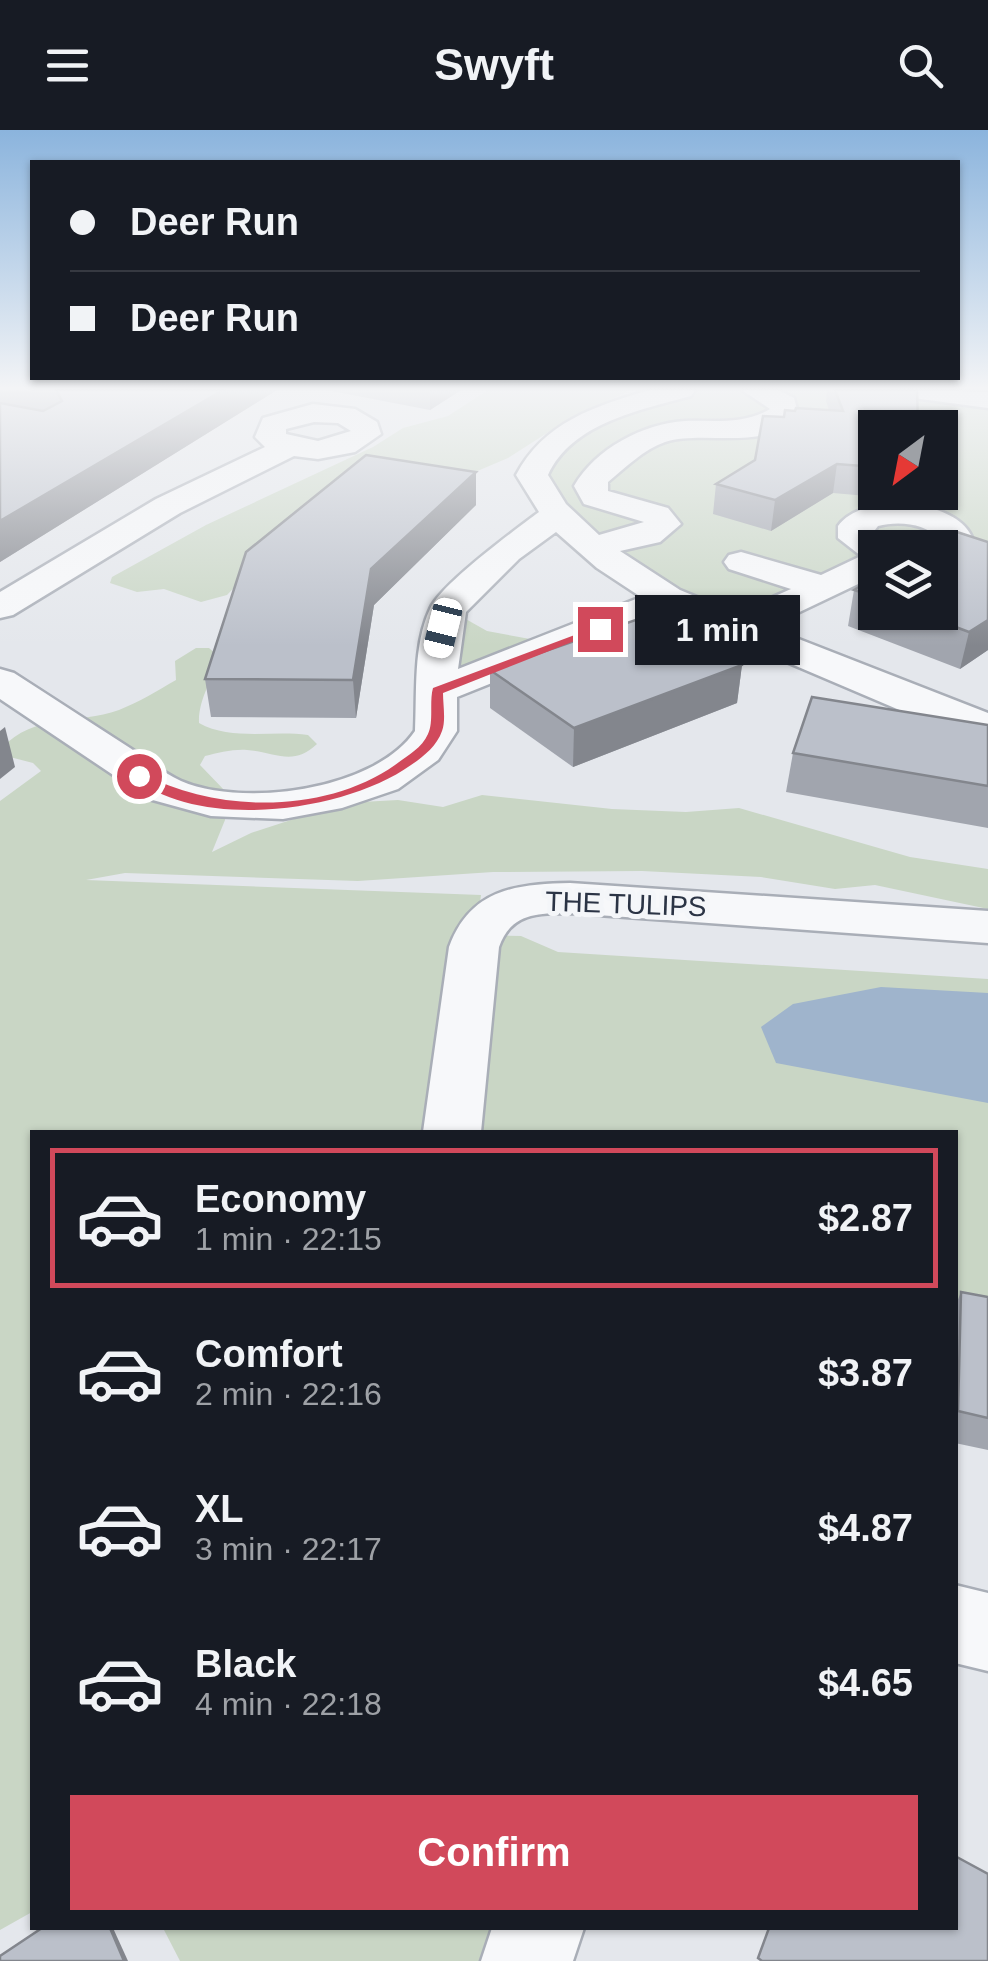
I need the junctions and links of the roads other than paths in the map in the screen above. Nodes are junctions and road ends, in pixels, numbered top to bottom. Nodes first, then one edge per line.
1 (230, 475) edge
2 (533, 475) edge
3 (599, 475) edge
4 (558, 514) junction
5 (951, 530) edge
6 (858, 540) edge
7 (594, 546) junction
8 (741, 562) dead end
9 (858, 570) edge
10 (824, 587) junction
11 (667, 598) junction
12 (0, 607) edge
13 (448, 609) junction
14 (736, 628) junction
15 (566, 642) junction
16 (0, 682) edge
17 (437, 691) junction
18 (988, 726) edge
19 (988, 927) edge
20 (452, 1130) edge
21 (958, 1625) edge
22 (988, 1632) edge
23 (537, 1930) edge
24 (527, 1961) edge

1 - 12 street
2 - 4 street
3 - 7 street
4 - 7 street
4 - 13 street
5 - 6 street
7 - 11 street
8 - 10 street
9 - 10 street
10 - 14 street
11 - 14 street
11 - 15 street
13 - 15 street
13 - 17 street
14 - 18 street
15 - 17 street
16 - 17 street
19 - 20 street, THE TULIPS
21 - 22 street
23 - 24 street

